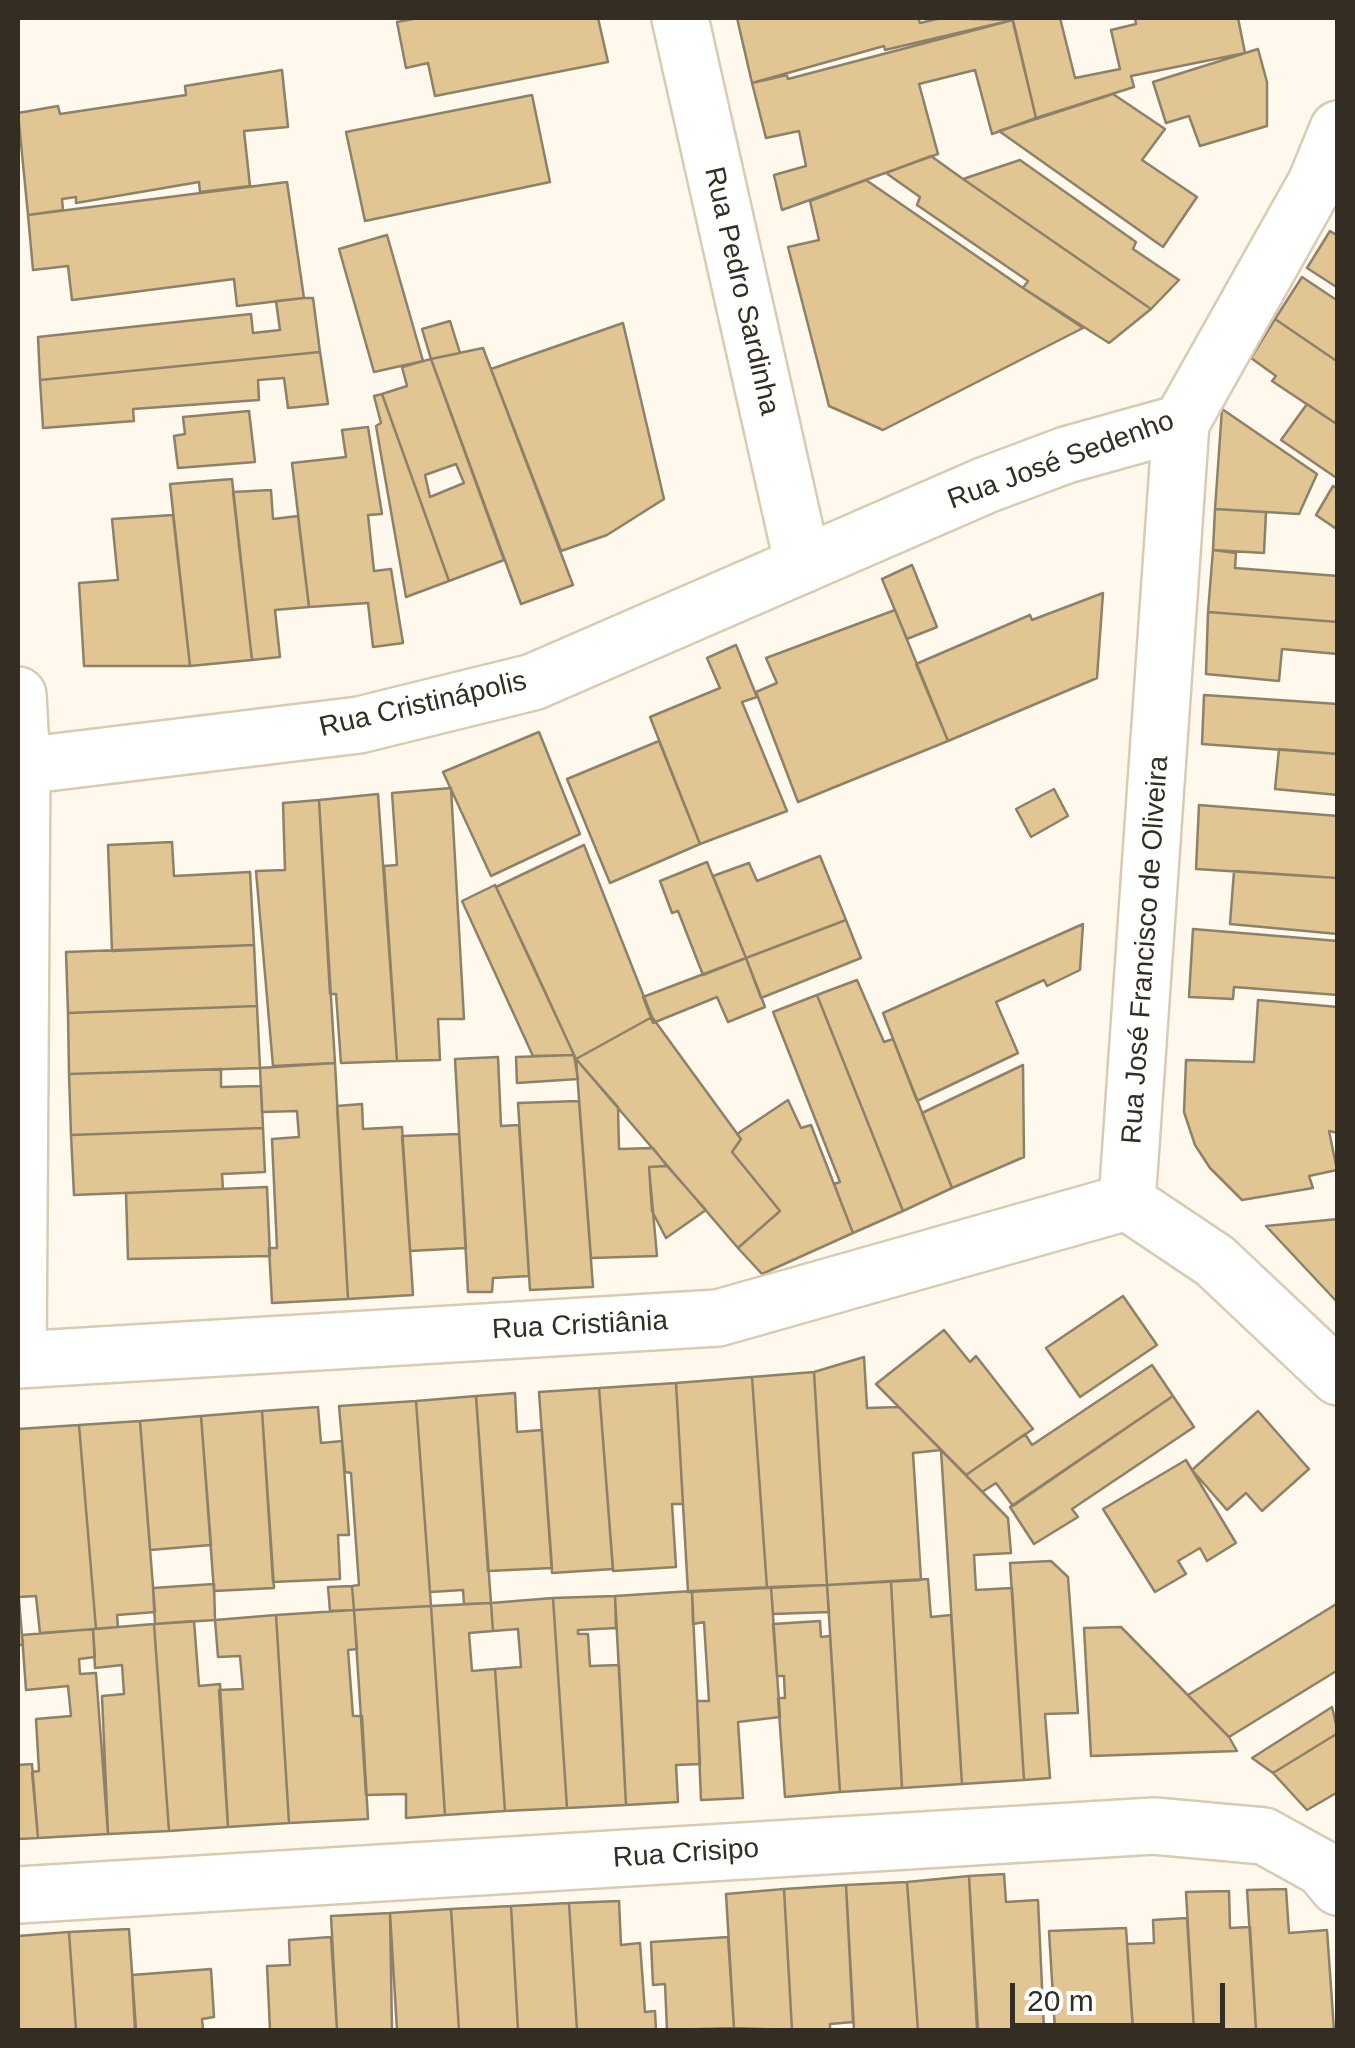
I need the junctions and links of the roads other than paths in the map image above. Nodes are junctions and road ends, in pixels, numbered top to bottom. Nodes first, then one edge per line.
1 (680, 18) edge
2 (1338, 129) edge
3 (1181, 423) junction
4 (803, 565) junction
5 (18, 695) edge
6 (22, 766) junction
7 (1126, 1202) junction
8 (18, 1360) edge
9 (1338, 1377) edge
10 (1338, 1887) edge
11 (18, 1895) edge

1 - 4 street, Rua Pedro Sardinha
2 - 3 street, Rua José Sedenho
3 - 4 street, Rua José Sedenho
3 - 7 street, Rua José Francisco de Oliveira
4 - 6 street, Rua Cristinápolis
5 - 6 street
6 - 8 street
7 - 8 street, Rua Cristiânia
7 - 9 street
10 - 11 street, Rua Crisipo

